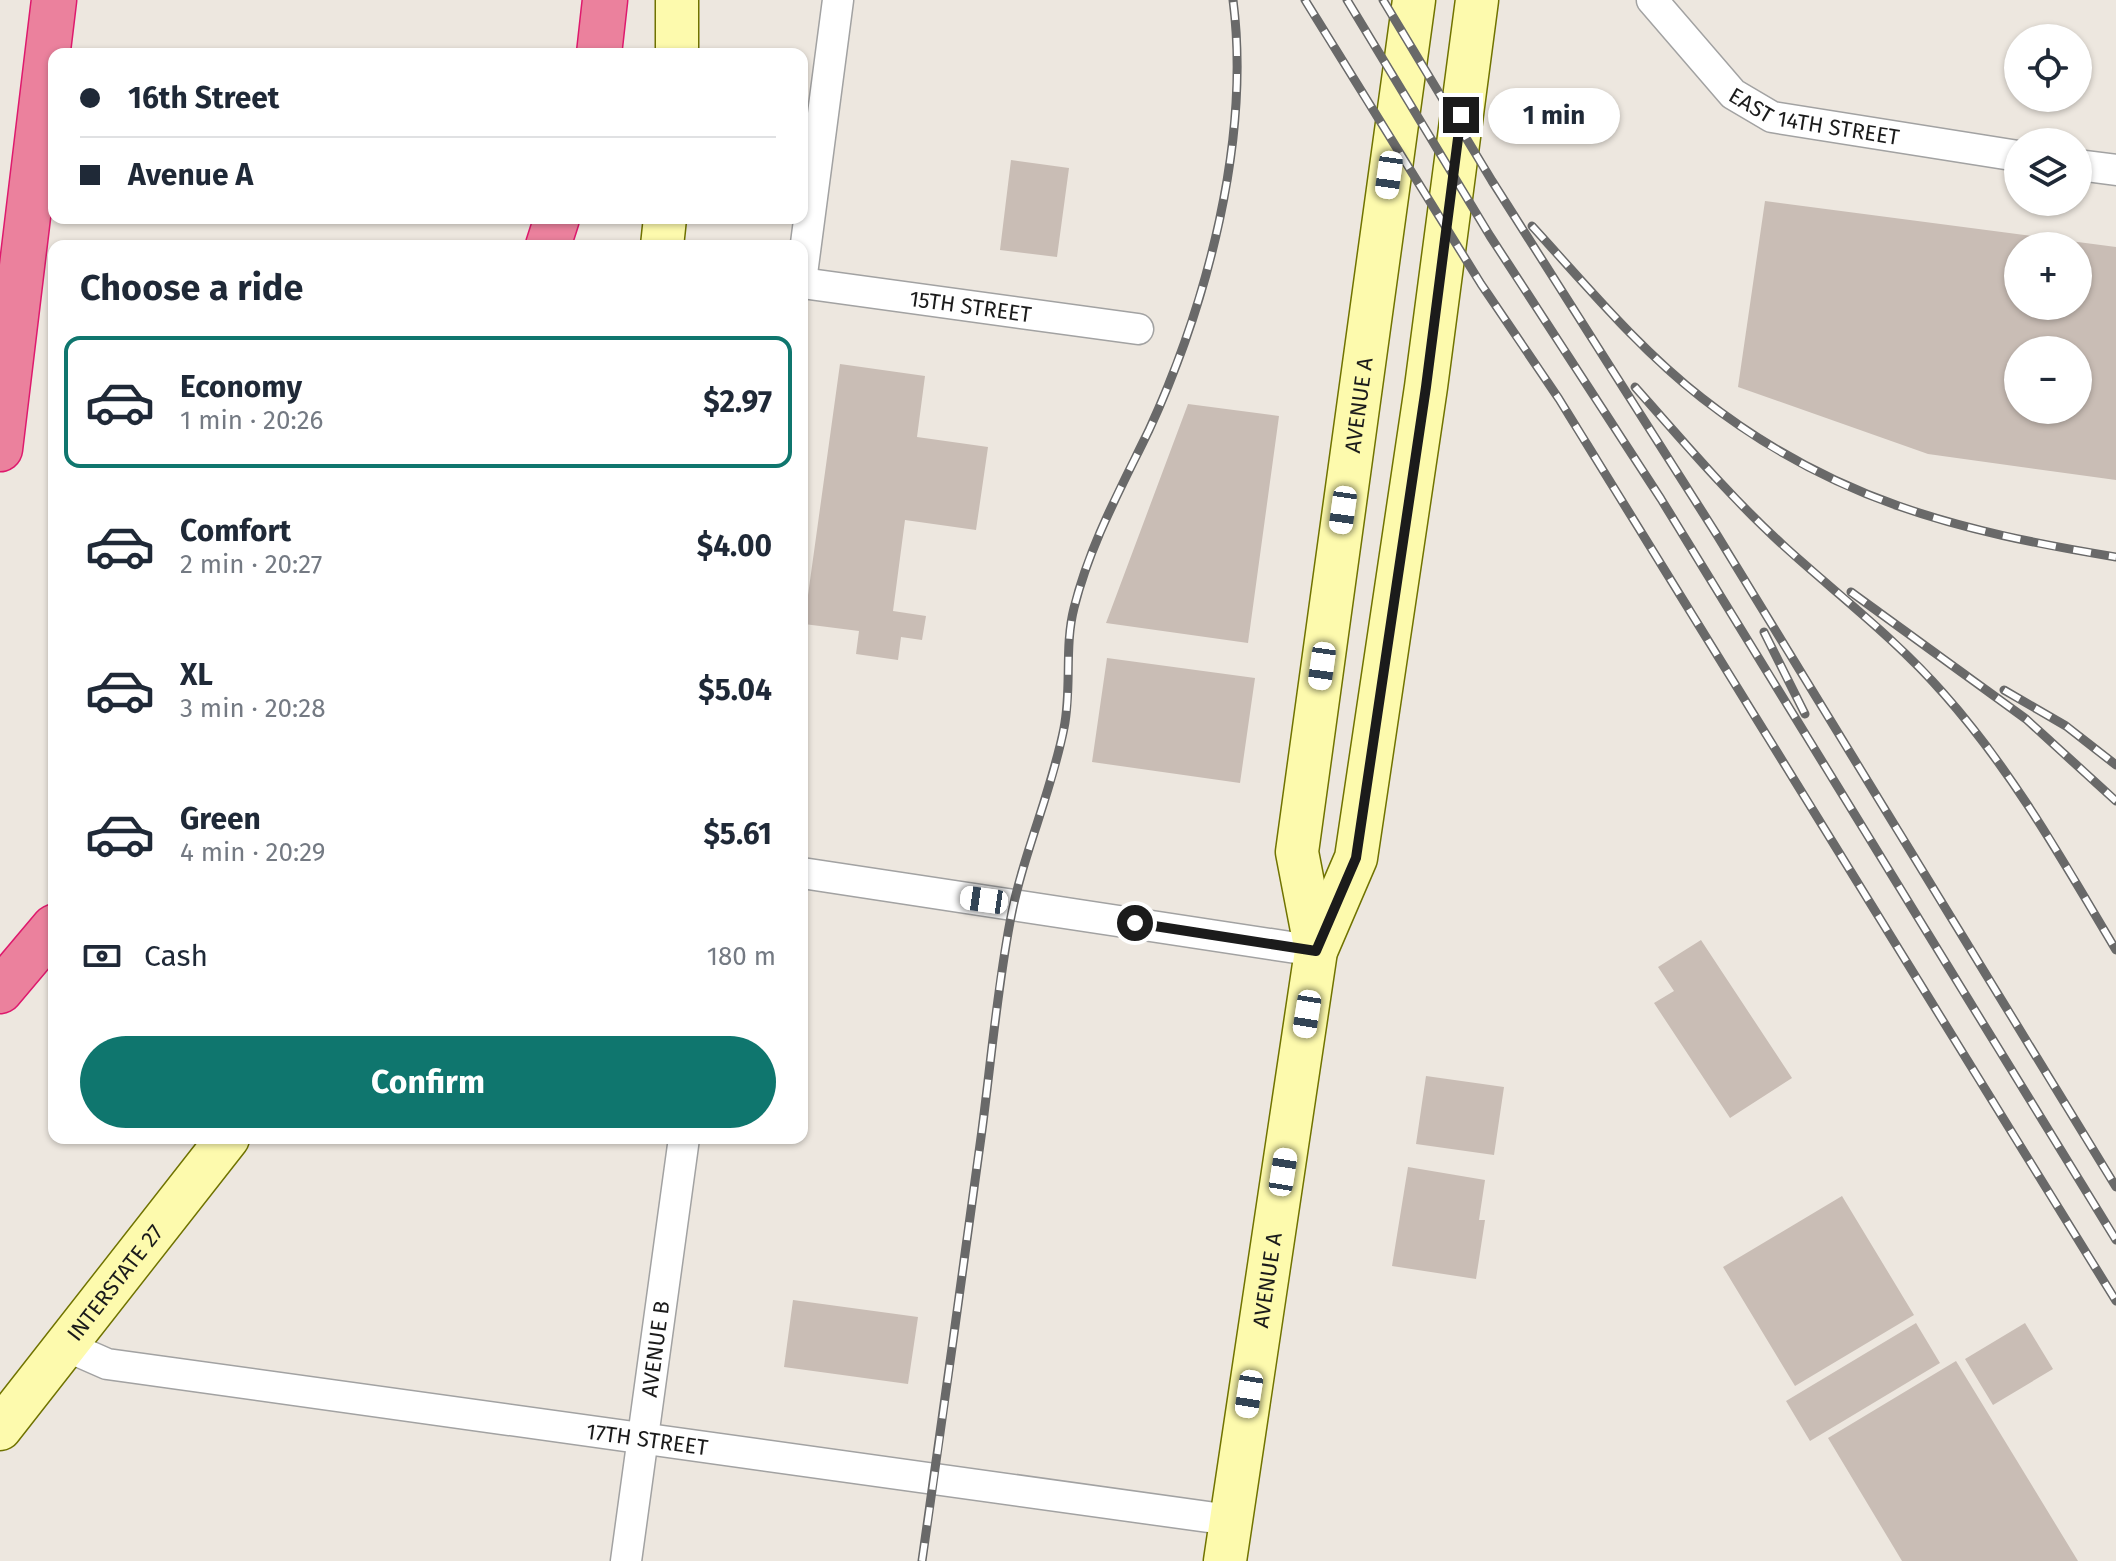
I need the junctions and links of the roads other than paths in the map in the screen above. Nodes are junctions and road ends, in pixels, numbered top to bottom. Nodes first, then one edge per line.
1 (54, 0) edge
2 (605, 0) edge
3 (677, 0) edge
4 (838, 0) edge
5 (1414, 0) edge
6 (1477, 0) edge
7 (1652, 0) edge
8 (48, 48) edge
9 (600, 48) edge
10 (677, 48) edge
11 (48, 50) edge
12 (2004, 154) edge
13 (2092, 167) edge
14 (2116, 170) edge
15 (806, 240) edge
16 (808, 284) edge
17 (1138, 329) dead end
18 (0, 449) edge
19 (808, 874) edge
20 (48, 934) edge
21 (1316, 951) junction
22 (0, 991) edge
23 (223, 1144) edge
24 (683, 1144) edge
25 (66, 1346) junction
26 (0, 1429) edge
27 (642, 1441) junction
28 (1230, 1520) junction
29 (626, 1561) edge
30 (1225, 1561) edge

1 - 8 highway
2 - 9 highway
3 - 10 main road
4 - 15 street
5 - 21 main road, AVENUE A
6 - 21 main road, AVENUE A
7 - 12 street, EAST 14TH STREET
11 - 18 highway
13 - 14 street
16 - 17 street, 15TH STREET
19 - 21 street
20 - 22 highway
21 - 28 main road, AVENUE A
23 - 25 main road, INTERSTATE 27
24 - 27 street, AVENUE B
25 - 26 main road, INTERSTATE 27
25 - 27 street, 17TH STREET
27 - 28 street, 17TH STREET
27 - 29 street, AVENUE B
28 - 30 main road, AVENUE A

